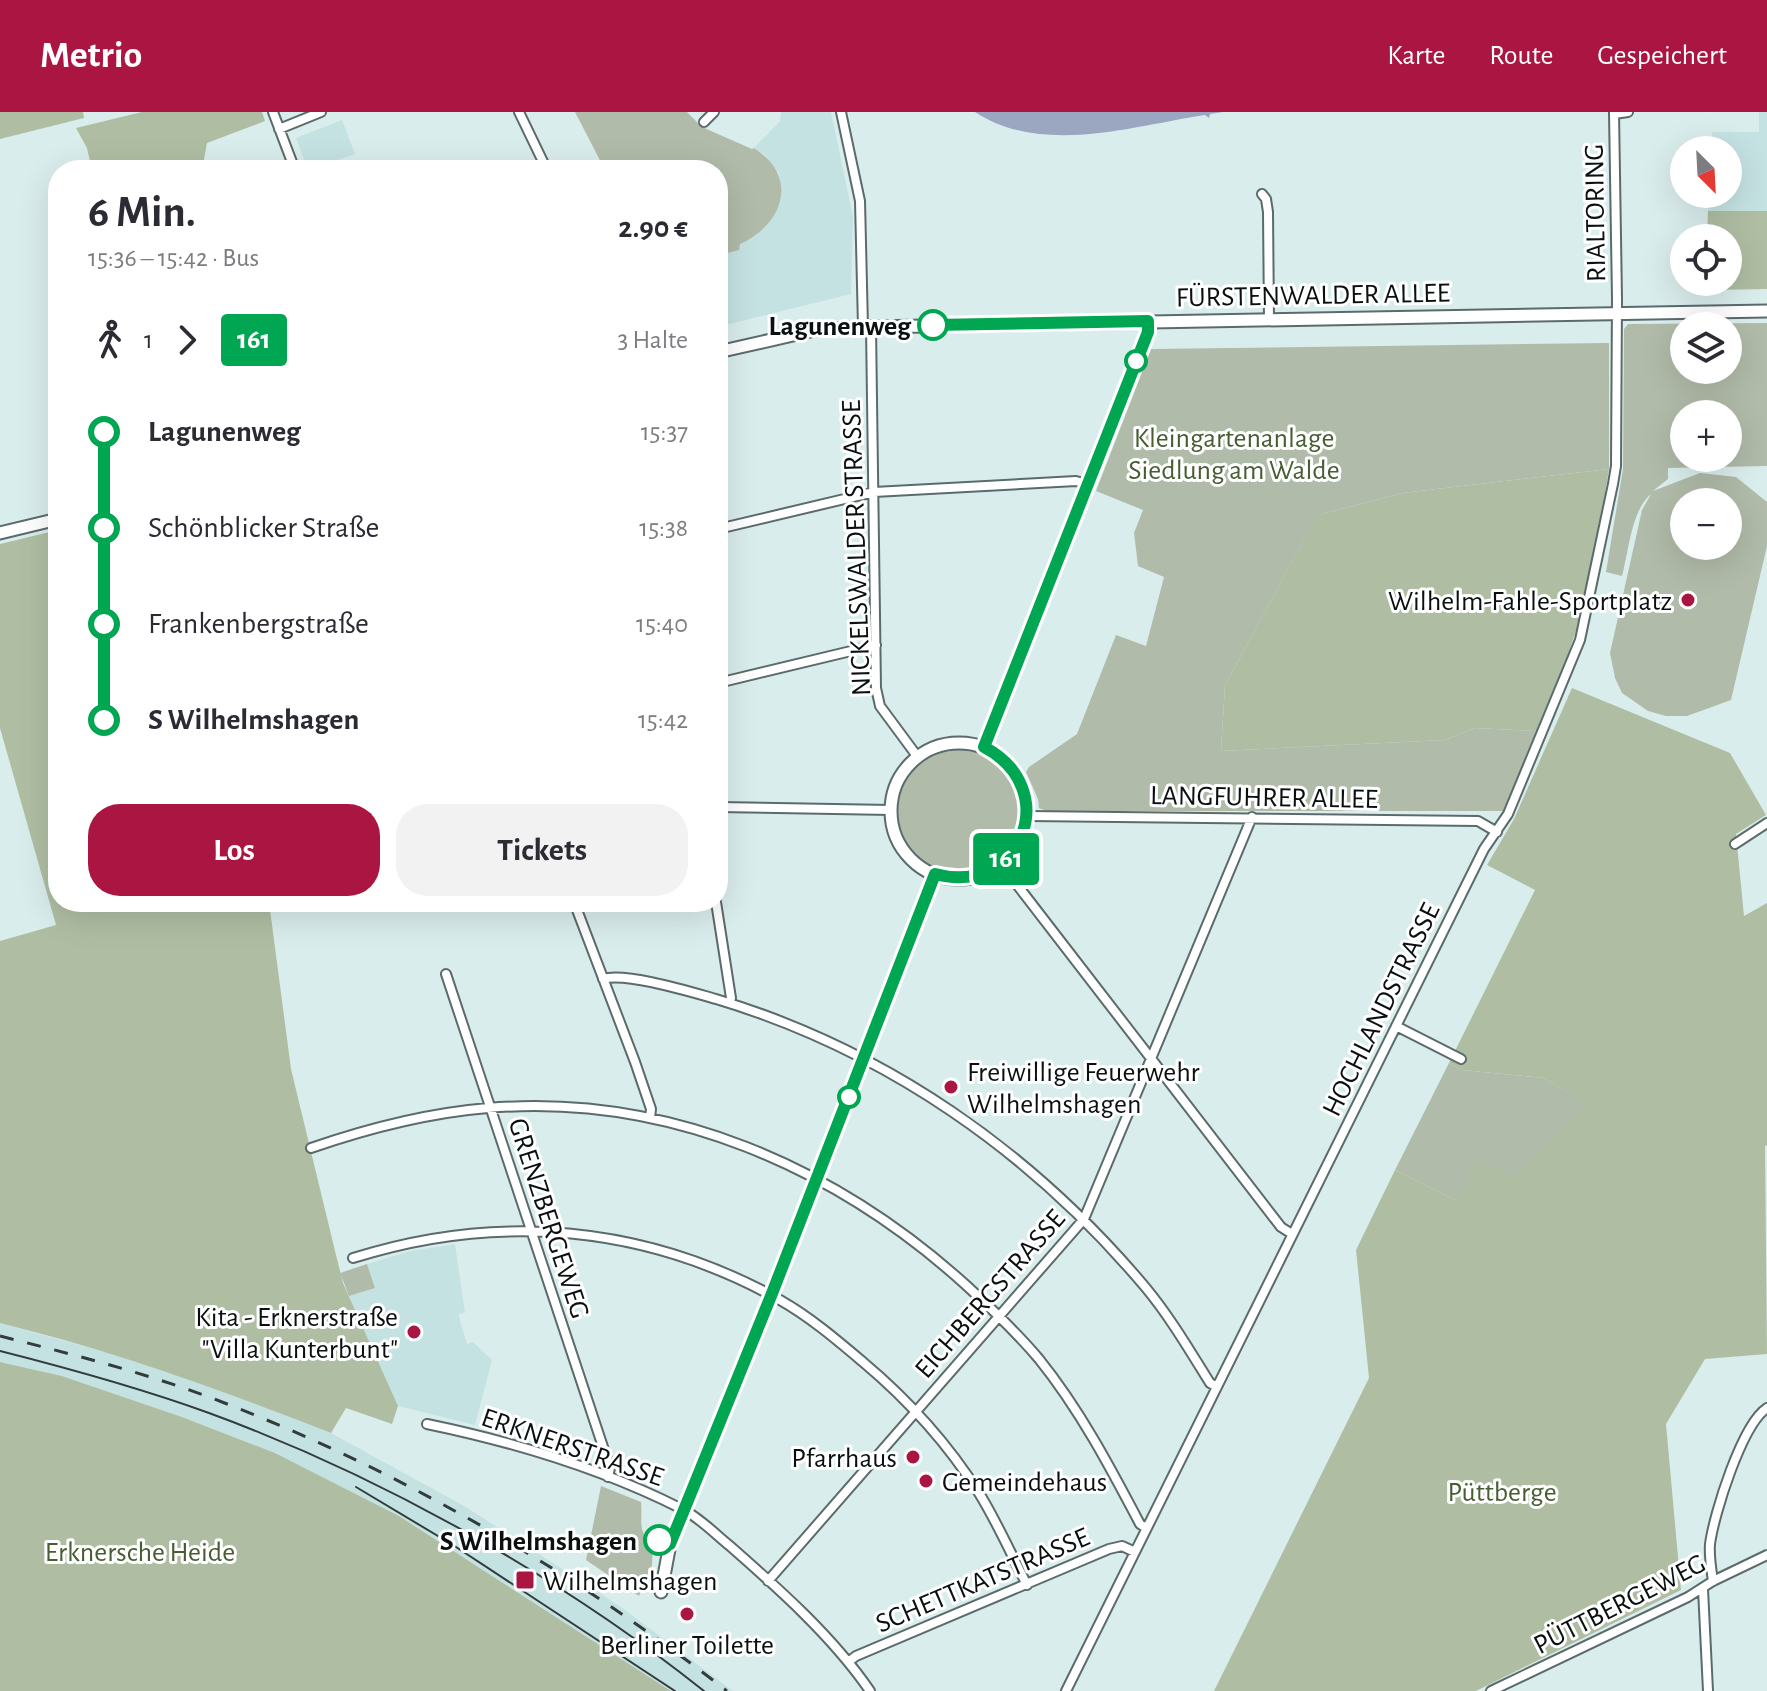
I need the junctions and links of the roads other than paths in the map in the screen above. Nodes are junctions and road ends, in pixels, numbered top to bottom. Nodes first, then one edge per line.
1 (273, 112) edge
2 (321, 112) edge
3 (519, 112) edge
4 (714, 112) edge
5 (841, 112) edge
6 (1628, 112) edge
7 (1614, 113) edge
8 (704, 122) dead end
9 (279, 129) junction
10 (291, 160) edge
11 (542, 160) edge
12 (1262, 194) dead end
13 (1767, 311) edge
14 (1617, 314) junction
15 (1269, 319) junction
16 (1148, 321) junction
17 (867, 327) junction
18 (728, 350) edge
19 (1087, 484) junction
20 (874, 492) junction
21 (48, 521) edge
22 (728, 527) edge
23 (0, 533) edge
24 (876, 645) junction
25 (728, 681) edge
26 (984, 747) junction
27 (917, 756) junction
28 (728, 807) edge
29 (891, 810) junction
30 (1028, 816) junction
31 (1252, 817) junction
32 (1767, 823) edge
33 (1497, 832) junction
34 (1735, 844) dead end
35 (1001, 864) junction
36 (935, 874) junction
37 (578, 912) edge
38 (718, 912) edge
39 (446, 974) dead end
40 (603, 979) junction
41 (730, 1003) junction
42 (1396, 1026) junction
43 (864, 1057) junction
44 (1152, 1059) junction
45 (1461, 1059) dead end
46 (491, 1107) junction
47 (650, 1118) junction
48 (311, 1148) dead end
49 (817, 1178) junction
50 (1084, 1219) junction
51 (531, 1230) junction
52 (1292, 1234) junction
53 (353, 1258) dead end
54 (771, 1296) junction
55 (1000, 1316) junction
56 (1217, 1387) junction
57 (1767, 1408) edge
58 (916, 1411) junction
59 (427, 1424) dead end
60 (608, 1477) junction
61 (684, 1510) junction
62 (1146, 1528) junction
63 (1135, 1552) junction
64 (1767, 1555) edge
65 (768, 1581) junction
66 (1713, 1581) junction
67 (1027, 1585) junction
68 (1703, 1589) junction
69 (661, 1592) dead end
70 (848, 1662) junction
71 (870, 1691) edge
72 (1066, 1691) edge
73 (1491, 1691) edge
74 (1708, 1691) edge

1 - 9 street
2 - 9 street
3 - 11 street
4 - 8 street
5 - 17 street
6 - 7 street
7 - 14 street, RIALTORING
9 - 10 street
12 - 15 street
13 - 14 street, FÜRSTENWALDER ALLEE
14 - 15 street, FÜRSTENWALDER ALLEE
14 - 33 street, HOCHLANDSTRASSE
15 - 16 street, FÜRSTENWALDER ALLEE
16 - 17 street, FÜRSTENWALDER ALLEE
16 - 19 street
17 - 18 street, FÜRSTENWALDER ALLEE
17 - 20 street, NICKELSWALDER STRASSE
19 - 20 street
19 - 26 street
20 - 22 street
20 - 24 street, NICKELSWALDER STRASSE
21 - 23 street
24 - 25 street
24 - 27 street, NICKELSWALDER STRASSE
26 - 27 street
26 - 30 street
27 - 29 street
28 - 29 street
29 - 36 street
30 - 31 street, LANGFUHRER ALLEE
30 - 35 street
31 - 33 street, LANGFUHRER ALLEE
31 - 44 street, EICHBERGSTRASSE
32 - 34 street
33 - 42 street, HOCHLANDSTRASSE
35 - 36 street
35 - 44 street
36 - 43 street
37 - 40 street
38 - 41 street
39 - 46 street, GRENZBERGEWEG
40 - 41 street
40 - 47 street
41 - 43 street
42 - 45 street
42 - 52 street, HOCHLANDSTRASSE
43 - 49 street
43 - 50 street
44 - 50 street, EICHBERGSTRASSE
44 - 52 street
46 - 47 street
46 - 48 street
46 - 51 street, GRENZBERGEWEG
47 - 49 street
49 - 54 street
49 - 55 street
50 - 55 street, EICHBERGSTRASSE
50 - 56 street
51 - 53 street
51 - 54 street
51 - 60 street, GRENZBERGEWEG
52 - 56 street, HOCHLANDSTRASSE
54 - 58 street
54 - 61 street
55 - 58 street, EICHBERGSTRASSE
55 - 62 street
56 - 62 street, HOCHLANDSTRASSE
57 - 66 street
58 - 65 street, EICHBERGSTRASSE
58 - 67 street
59 - 60 street, ERKNERSTRASSE
60 - 61 street, ERKNERSTRASSE
61 - 65 street, ERKNERSTRASSE
61 - 69 street
62 - 63 street, HOCHLANDSTRASSE
63 - 67 street, SCHETTKATSTRASSE
63 - 72 street, HOCHLANDSTRASSE
64 - 66 street, PÜTTBERGEWEG
65 - 70 street, ERKNERSTRASSE
66 - 68 street, PÜTTBERGEWEG
67 - 70 street, SCHETTKATSTRASSE
68 - 73 street, PÜTTBERGEWEG
68 - 74 street
70 - 71 street, ERKNERSTRASSE

